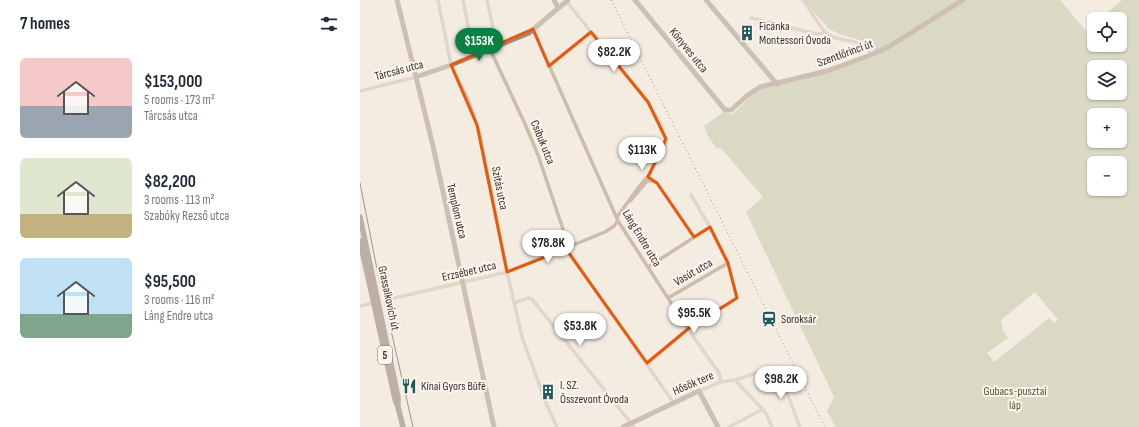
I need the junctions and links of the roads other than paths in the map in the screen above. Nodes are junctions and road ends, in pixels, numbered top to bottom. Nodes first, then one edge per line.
1 (397, 0) edge
2 (438, 0) edge
3 (463, 0) edge
4 (487, 0) edge
5 (554, 0) edge
6 (635, 0) edge
7 (706, 0) edge
8 (803, 0) edge
9 (964, 0) edge
10 (567, 1) edge
11 (558, 8) junction
12 (751, 18) dead end
13 (533, 29) junction
14 (591, 32) junction
15 (827, 34) junction
16 (497, 46) junction
17 (490, 49) junction
18 (474, 55) junction
19 (871, 55) junction
20 (451, 65) junction
21 (548, 66) junction
22 (416, 77) junction
23 (777, 84) junction
24 (360, 90) edge
25 (728, 111) joint
26 (690, 195) dead end
27 (627, 202) junction
28 (360, 217) edge
29 (617, 219) junction
30 (710, 227) junction
31 (694, 237) junction
32 (360, 241) edge
33 (567, 248) junction
34 (728, 263) junction
35 (648, 267) junction
36 (507, 272) junction
37 (463, 282) junction
38 (668, 298) junction
39 (386, 300) dead end
40 (376, 302) junction
41 (514, 303) junction
42 (360, 306) edge
43 (688, 329) junction
44 (647, 363) junction
45 (734, 380) junction
46 (721, 382) junction
47 (700, 391) junction
48 (673, 402) junction
49 (763, 409) junction
50 (633, 425) edge
51 (403, 427) edge
52 (494, 427) edge
53 (557, 427) edge
54 (623, 427) edge
55 (718, 427) edge
56 (729, 427) edge
57 (772, 427) edge
58 (800, 427) edge

1 - 22 main road, Templom utca
2 - 20 street, Szitás utca
3 - 18 street
4 - 16 street
5 - 11 main road
6 - 25 main road, Könyves utca
7 - 23 main road
8 - 15 street
9 - 19 main road, Szentlőrinci út
10 - 11 main road, Tárcsás utca
10 - 14 street
11 - 13 main road, Tárcsás utca
12 - 15 street
13 - 16 main road, Tárcsás utca
13 - 21 street, Láng Endre utca
14 - 21 street
14 - 27 street, Erzsébet utca
15 - 19 street
16 - 17 main road, Tárcsás utca
17 - 18 main road, Tárcsás utca
17 - 33 street, Csibuk utca
18 - 20 main road, Tárcsás utca
19 - 23 main road, Szentlőrinci út
20 - 22 main road, Tárcsás utca
20 - 36 street, Szitás utca
21 - 29 street, Láng Endre utca
22 - 24 street, Tárcsás utca
22 - 37 main road, Templom utca
23 - 25 main road, Szentlőrinci út
26 - 30 street
27 - 29 street, Erzsébet utca
27 - 31 street
28 - 40 main road, Grassalkovich út / 5
29 - 33 street, Erzsébet utca
29 - 35 street, Láng Endre utca
30 - 31 street
30 - 34 street
31 - 35 street
32 - 40 main road, Grassalkovich út / 5
33 - 36 street, Erzsébet utca
33 - 44 street, Csibuk utca
34 - 38 street, Vasút utca
34 - 43 street
35 - 38 street, Láng Endre utca
36 - 37 street, Erzsébet utca
36 - 41 street, Szitás utca
37 - 39 street, Erzsébet utca
37 - 52 main road, Templom utca
38 - 43 street, Láng Endre utca
40 - 42 street
40 - 51 main road, Grassalkovich út / 5
41 - 50 street
41 - 53 street, Szitás utca
43 - 44 street
43 - 46 street, Láng Endre utca
44 - 48 street, Csibuk utca
45 - 46 street, Hősök tere
45 - 49 street
45 - 58 street, Hősök tere
46 - 47 street, Hősök tere
47 - 48 main road, Hősök tere
47 - 55 main road
48 - 50 main road, Hősök tere
49 - 56 street
49 - 57 street
50 - 54 main road, Hősök tere

